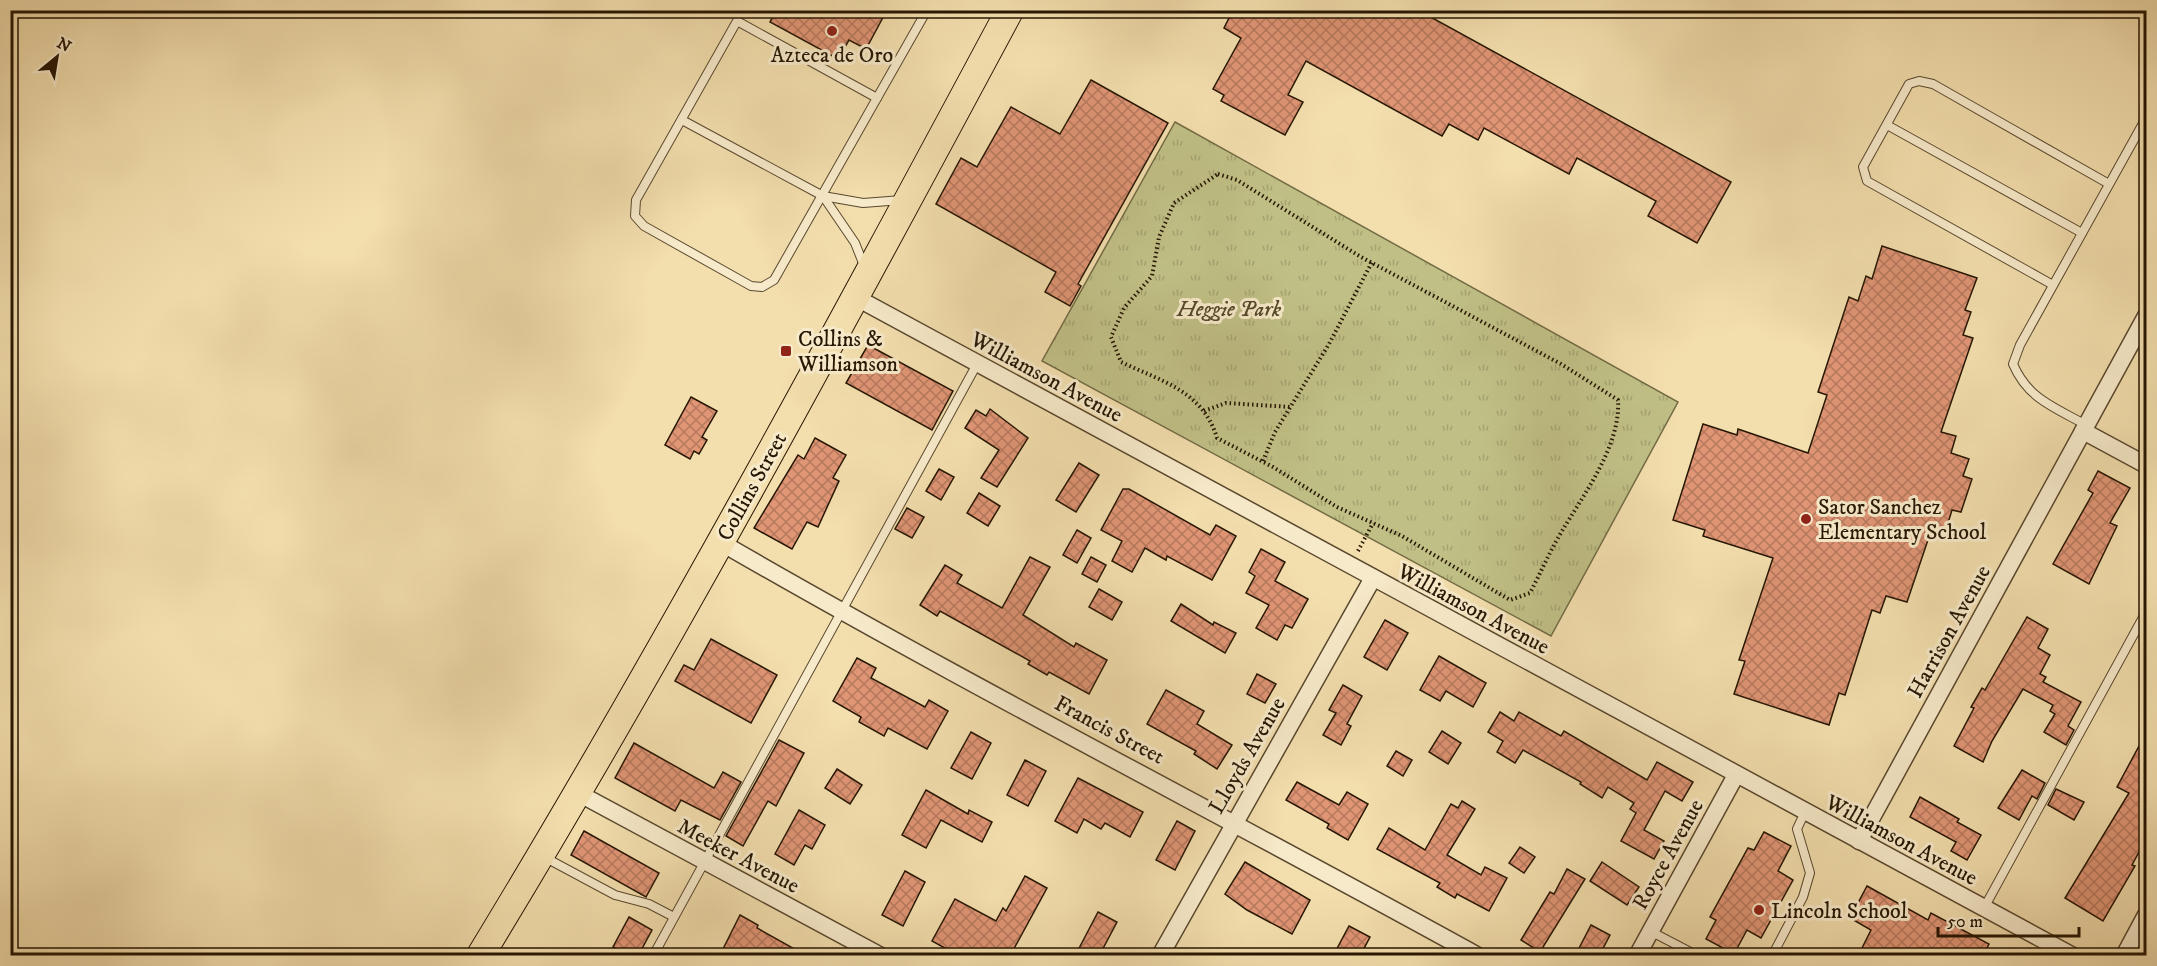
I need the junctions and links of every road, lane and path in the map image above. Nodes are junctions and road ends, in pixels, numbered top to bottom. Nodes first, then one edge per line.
1 (740, 10) edge
2 (927, 10) edge
3 (1010, 10) edge
4 (737, 21) junction
5 (877, 98) junction
6 (2146, 118) edge
7 (682, 120) junction
8 (1887, 125) junction
9 (2109, 184) junction
10 (823, 196) junction
11 (909, 199) junction
12 (2082, 233) junction
13 (1372, 262) junction
14 (2053, 285) junction
15 (861, 286) junction
16 (2146, 316) edge
17 (977, 364) junction
18 (1291, 407) junction
19 (1204, 411) junction
20 (2084, 428) junction
21 (1262, 462) junction
22 (2146, 465) edge
23 (1373, 524) junction
24 (720, 542) junction
25 (1358, 551) dead end
26 (1372, 578) junction
27 (841, 612) junction
28 (2146, 612) edge
29 (1736, 775) junction
30 (578, 793) junction
31 (1804, 812) junction
32 (1234, 821) junction
33 (1859, 841) junction
34 (541, 856) junction
35 (704, 862) junction
36 (1984, 908) junction
37 (2146, 915) edge
38 (674, 917) junction
39 (1650, 931) junction
40 (480, 956) edge
41 (653, 956) edge
42 (881, 956) edge
43 (1160, 956) edge
44 (1478, 956) edge
45 (1637, 956) edge
46 (1698, 956) edge
47 (1772, 956) edge
48 (2073, 956) edge
49 (2124, 956) edge

1 - 4 lane
2 - 5 lane
3 - 11 main road, Collins Street
4 - 5 lane
4 - 7 lane
5 - 10 lane
6 - 9 lane
7 - 10 lane
7 - 10 lane
8 - 9 lane
8 - 12 lane
8 - 14 lane
9 - 12 lane
10 - 11 lane
10 - 15 lane
11 - 15 main road, Collins Street
12 - 14 lane
13 - 18 path
13 - 19 path
13 - 23 path
14 - 20 lane
15 - 17 street, Williamson Avenue
15 - 24 main road, Collins Street
16 - 20 street, Harrison Avenue
17 - 26 street, Williamson Avenue
17 - 27 lane
18 - 19 path
18 - 21 path
19 - 21 path
20 - 22 street
20 - 33 street, Harrison Avenue
21 - 23 path
23 - 25 path
24 - 27 street, Francis Street
24 - 30 main road, Collins Street
26 - 29 street, Williamson Avenue
26 - 32 street, Lloyds Avenue
27 - 32 street, Francis Street
27 - 35 lane
28 - 36 lane
29 - 31 street, Williamson Avenue
29 - 39 street, Royce Avenue
30 - 34 main road, Collins Street
30 - 35 street, Meeker Avenue
31 - 33 street, Williamson Avenue
31 - 47 lane
32 - 43 street, Lloyds Avenue
32 - 44 street, Francis Street
33 - 36 street, Williamson Avenue
34 - 38 lane
34 - 40 main road, Collins Street
35 - 38 lane
35 - 42 street, Meeker Avenue
36 - 48 street, Williamson Avenue
37 - 49 street
38 - 41 lane
39 - 45 street, Royce Avenue
39 - 46 lane

